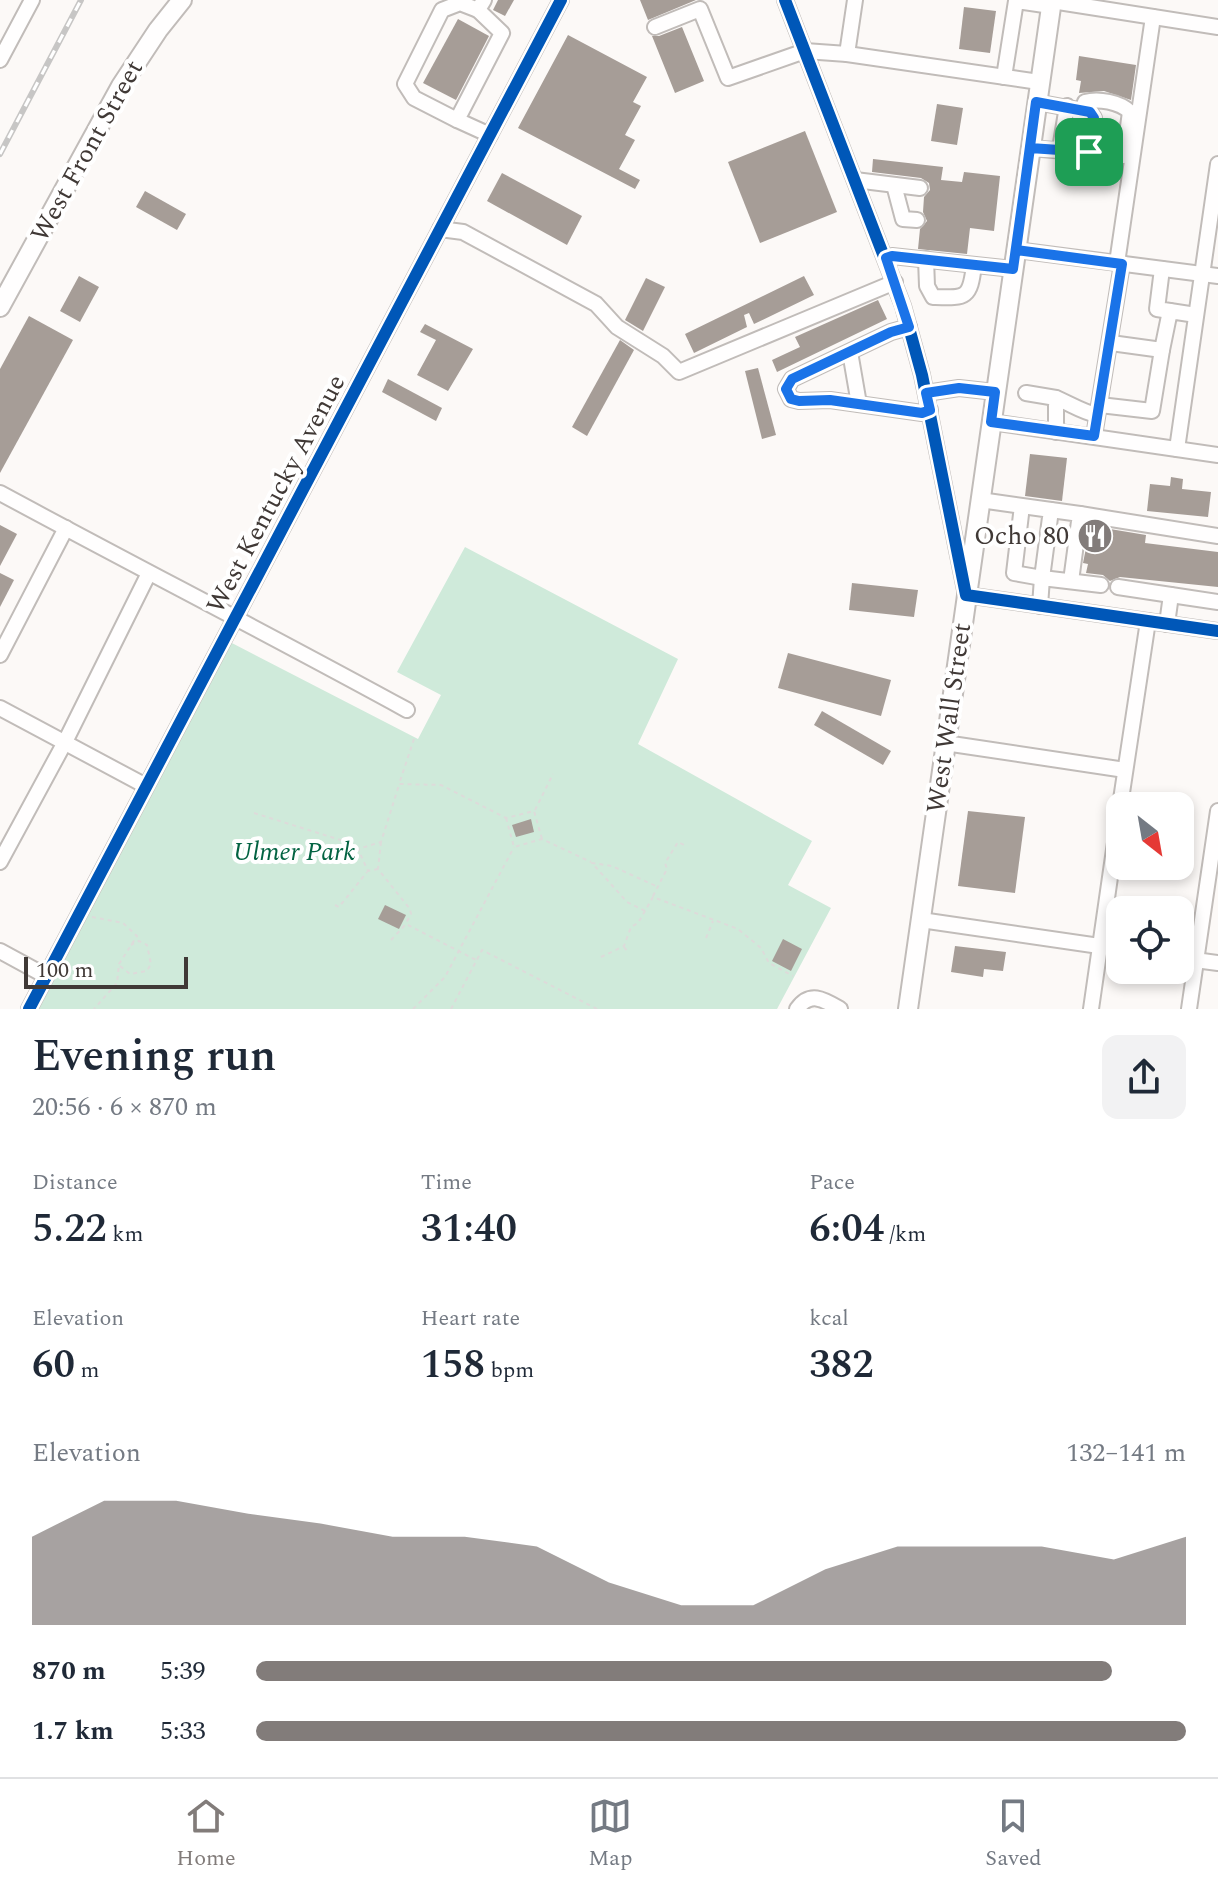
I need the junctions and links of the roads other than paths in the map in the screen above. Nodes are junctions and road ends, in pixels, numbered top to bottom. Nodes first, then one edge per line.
1 (32, 0) edge
2 (182, 0) edge
3 (561, 0) edge
4 (785, 0) edge
5 (855, 0) edge
6 (1012, 1) edge
7 (1052, 3) edge
8 (481, 5) edge
9 (1153, 17) junction
10 (655, 27) dead end
11 (1218, 27) edge
12 (805, 51) junction
13 (847, 54) junction
14 (0, 60) edge
15 (1004, 77) junction
16 (1039, 82) junction
17 (1036, 102) junction
18 (1076, 111) junction
19 (1135, 112) junction
20 (457, 120) junction
21 (490, 135) junction
22 (1030, 148) junction
23 (1075, 149) junction
24 (1128, 157) junction
25 (1218, 164) edge
26 (855, 180) junction
27 (894, 185) junction
28 (920, 188) dead end
29 (917, 220) dead end
30 (440, 229) junction
31 (886, 258) junction
32 (926, 259) junction
33 (1014, 259) junction
34 (1120, 264) junction
35 (974, 265) junction
36 (1162, 269) junction
37 (1202, 274) junction
38 (1218, 276) edge
39 (895, 282) junction
40 (0, 307) edge
41 (1170, 311) junction
42 (1196, 315) junction
43 (909, 327) junction
44 (1111, 343) junction
45 (1162, 350) junction
46 (850, 352) junction
47 (995, 392) junction
48 (926, 393) junction
49 (1026, 393) dead end
50 (1056, 398) junction
51 (859, 404) junction
52 (930, 410) junction
53 (1099, 410) junction
54 (991, 422) junction
55 (1056, 432) junction
56 (1094, 436) junction
57 (1177, 449) junction
58 (1218, 455) edge
59 (0, 493) edge
60 (980, 500) junction
61 (1022, 506) junction
62 (1051, 510) junction
63 (1080, 514) junction
64 (66, 528) junction
65 (1218, 536) edge
66 (149, 573) junction
67 (1042, 578) junction
68 (1071, 581) junction
69 (1101, 585) dead end
70 (1118, 587) dead end
71 (966, 595) junction
72 (1171, 595) junction
73 (1218, 602) edge
74 (1040, 606) junction
75 (236, 616) junction
76 (1148, 621) junction
77 (1167, 624) junction
78 (1218, 631) edge
79 (0, 655) edge
80 (0, 708) edge
81 (407, 710) dead end
82 (65, 742) junction
83 (945, 743) junction
84 (1125, 770) junction
85 (146, 786) junction
86 (1122, 792) edge
87 (1218, 811) edge
88 (0, 862) edge
89 (1109, 880) edge
90 (921, 920) junction
91 (1100, 946) junction
92 (1106, 947) edge
93 (0, 951) edge
94 (1196, 960) junction
95 (1218, 963) edge
96 (46, 976) junction
97 (29, 1009) edge
98 (797, 1009) edge
99 (840, 1009) edge
100 (908, 1009) edge
101 (1091, 1009) edge
102 (1189, 1009) edge

1 - 14 street
2 - 40 main road, West Front Street
3 - 21 street, West Kentucky Avenue
4 - 12 street
5 - 13 street
6 - 7 street
6 - 15 street
7 - 9 street
7 - 16 main road, West Wall Street
8 - 20 street
8 - 20 street
9 - 11 street
9 - 19 street
10 - 12 street
12 - 13 street
12 - 26 street
13 - 15 street
15 - 16 street
16 - 17 main road, West Wall Street
17 - 18 street
17 - 22 main road, West Wall Street
18 - 19 street
18 - 23 street
18 - 23 street
19 - 24 street
20 - 21 street
21 - 30 street, West Kentucky Avenue
22 - 23 street
22 - 33 main road, West Wall Street
23 - 24 street
24 - 34 street
25 - 37 street
26 - 27 street
26 - 31 street
27 - 28 street
27 - 29 street
30 - 39 street
30 - 75 street, West Kentucky Avenue
31 - 32 street
31 - 39 street
32 - 35 street
32 - 35 street
33 - 34 street
33 - 35 street
33 - 47 main road, West Wall Street
34 - 36 street
34 - 44 street
36 - 37 street
36 - 41 street
37 - 38 street
37 - 42 street
39 - 43 street
41 - 42 street
41 - 45 street
42 - 57 street
43 - 46 street
43 - 48 street
44 - 45 street
44 - 53 street
45 - 53 street
46 - 51 street
46 - 51 street
47 - 48 street
47 - 54 main road, West Wall Street
48 - 52 street
49 - 50 street
50 - 53 street
50 - 55 street
51 - 52 street
52 - 71 street
53 - 56 street
54 - 55 street
54 - 60 main road, West Wall Street
55 - 56 street
56 - 57 street
57 - 58 street
59 - 64 street
60 - 61 street
60 - 71 main road, West Wall Street
61 - 62 street
61 - 67 street
62 - 63 street
62 - 67 street
63 - 65 street
63 - 68 street
64 - 66 street
64 - 79 street
66 - 75 street
66 - 82 street
67 - 68 street
67 - 74 street
68 - 69 street
70 - 72 street
71 - 74 street
71 - 83 main road, West Wall Street
72 - 73 street
72 - 77 street
74 - 76 street
75 - 81 street
75 - 85 street, West Kentucky Avenue
76 - 77 street
76 - 84 street
77 - 78 street
80 - 82 street
82 - 85 street
82 - 88 street
83 - 84 street
83 - 90 main road, West Wall Street
84 - 86 street
85 - 96 street, West Kentucky Avenue
87 - 94 street
89 - 91 street
90 - 91 street
90 - 100 main road, West Wall Street
91 - 92 street
91 - 101 street
93 - 96 street
94 - 95 street
94 - 102 street
96 - 97 street, West Kentucky Avenue
98 - 99 street

